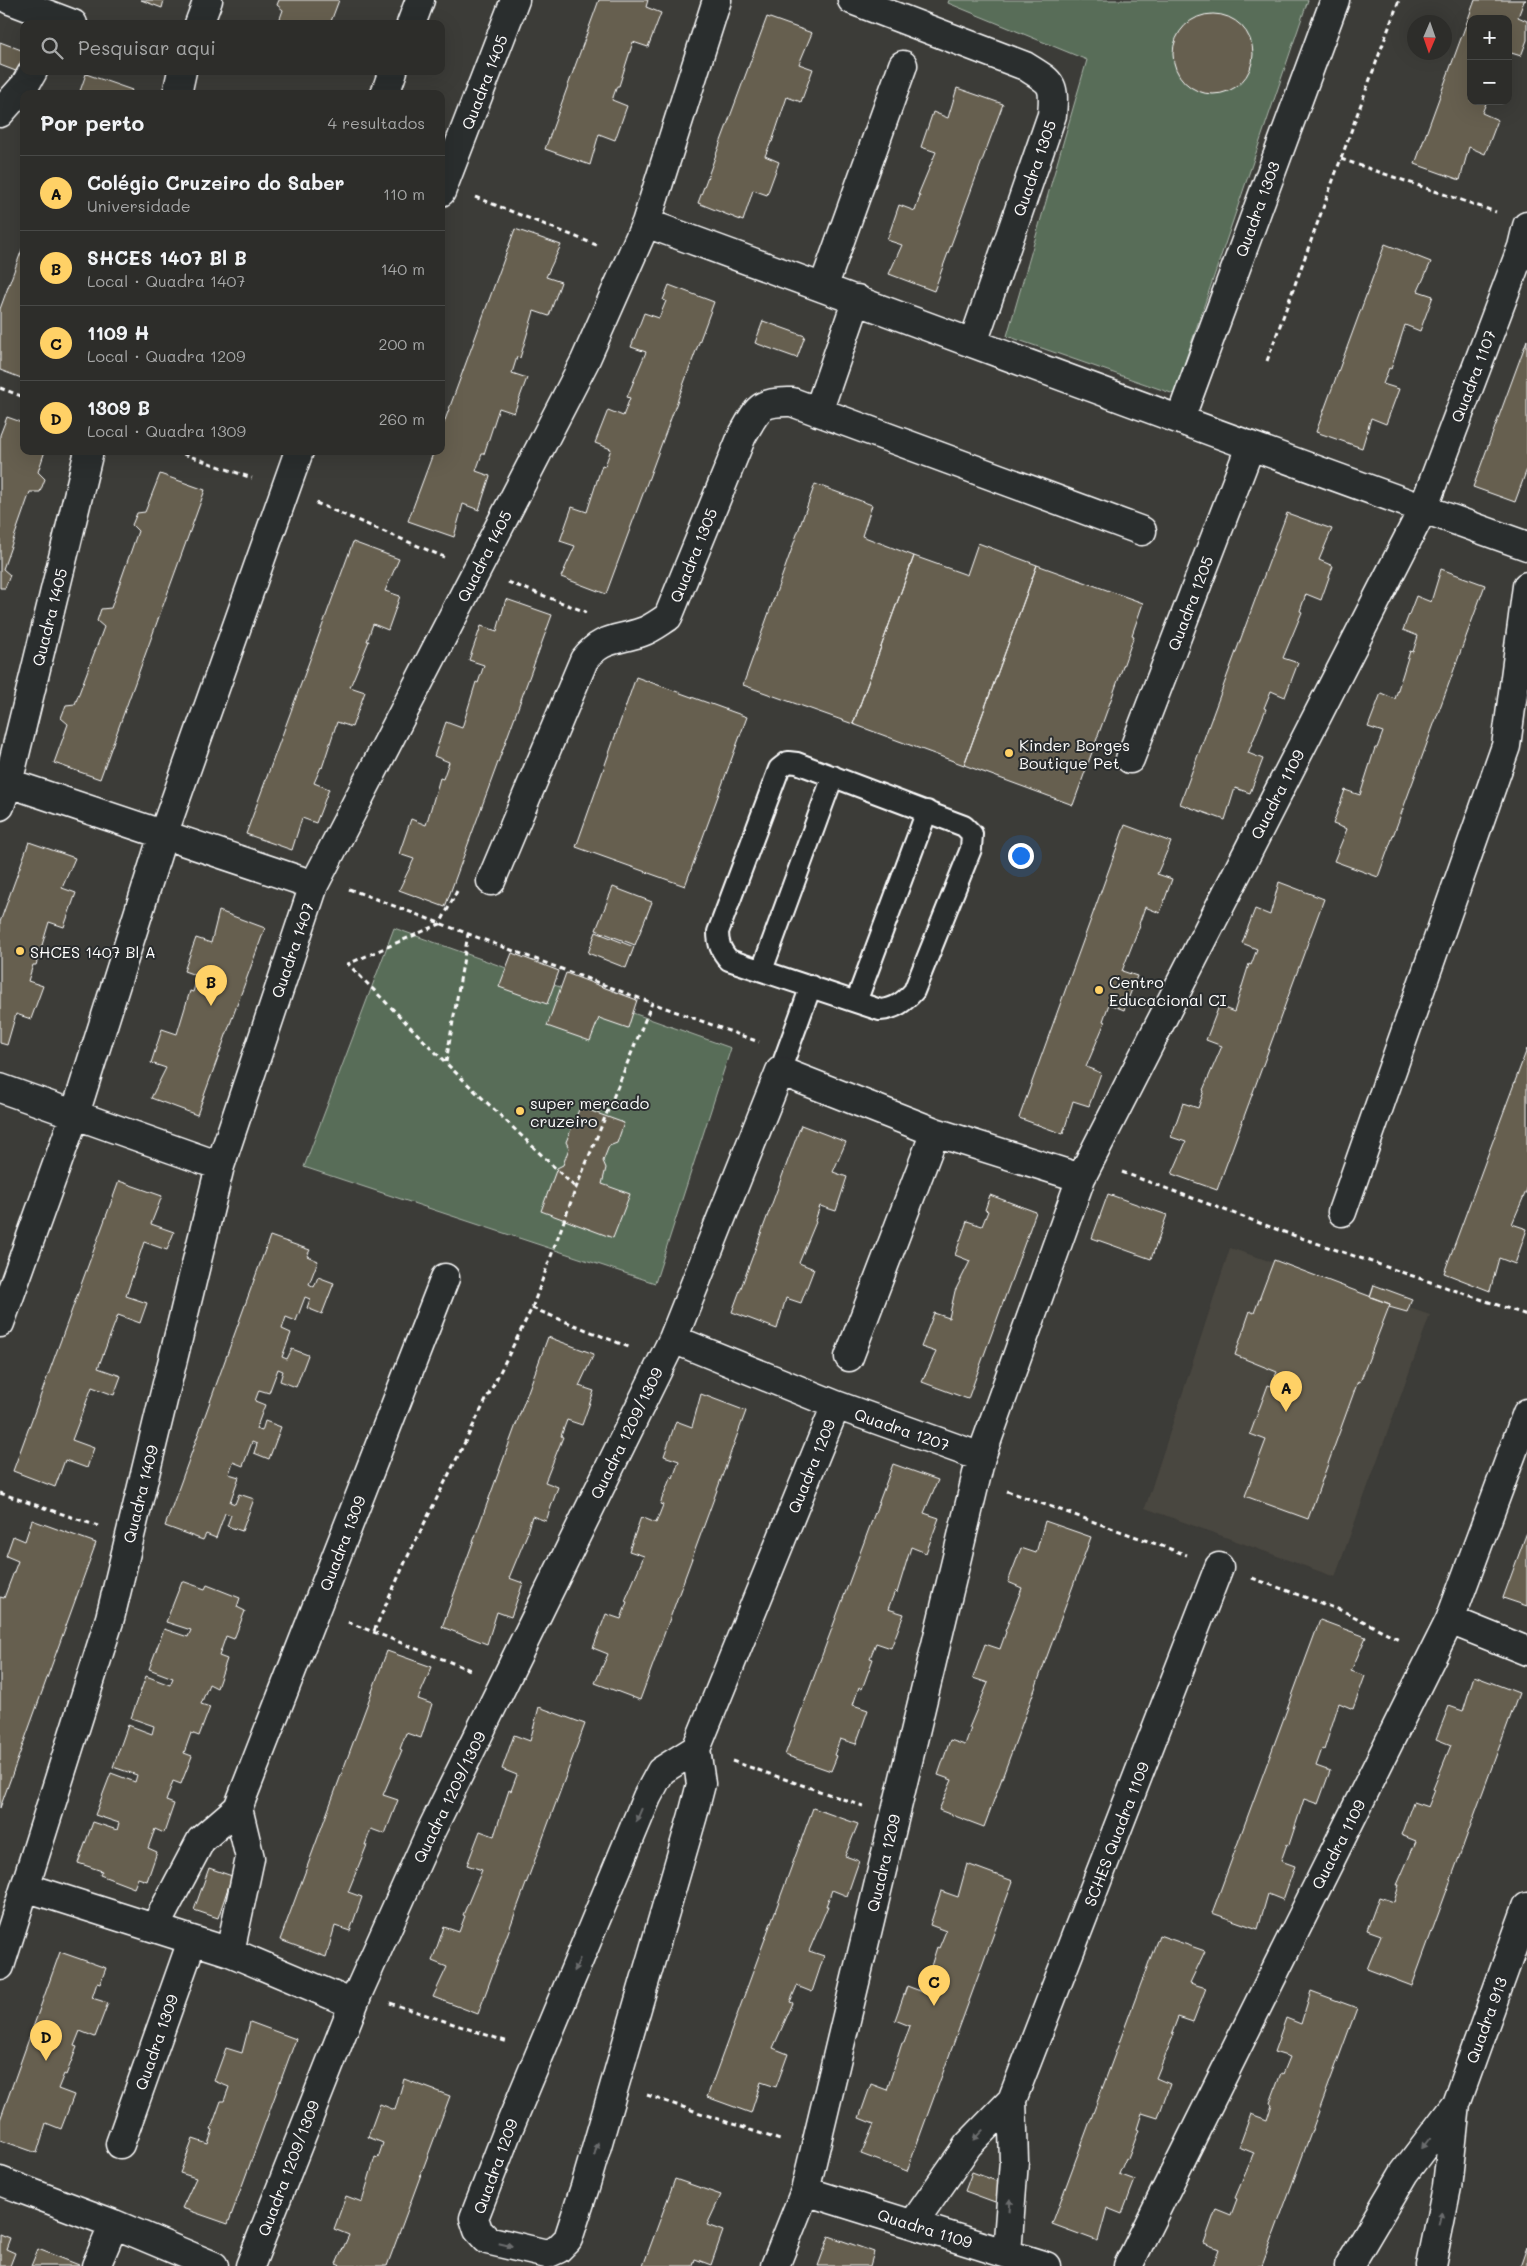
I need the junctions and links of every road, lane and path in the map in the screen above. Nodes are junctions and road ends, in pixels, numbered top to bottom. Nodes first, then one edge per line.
1 (10, 0) edge
2 (208, 0) edge
3 (420, 0) edge
4 (514, 0) edge
5 (717, 0) edge
6 (1335, 0) edge
7 (1400, 0) edge
8 (866, 2) edge
9 (60, 20) edge
10 (200, 20) edge
11 (412, 20) edge
12 (903, 65) dead end
13 (31, 75) edge
14 (181, 75) edge
15 (392, 75) edge
16 (20, 90) edge
17 (20, 90) edge
18 (178, 90) edge
19 (386, 90) edge
20 (0, 114) edge
21 (1341, 159) junction
22 (445, 184) edge
23 (445, 190) edge
24 (1499, 213) dead end
25 (646, 223) junction
26 (1525, 241) edge
27 (630, 258) junction
28 (823, 288) junction
29 (857, 299) junction
30 (973, 343) junction
31 (1267, 361) dead end
32 (0, 388) edge
33 (20, 396) edge
34 (818, 412) junction
35 (1180, 419) junction
36 (1250, 447) junction
37 (88, 455) edge
38 (186, 455) edge
39 (298, 455) edge
40 (286, 490) junction
41 (1423, 509) junction
42 (1142, 531) dead end
43 (1527, 546) edge
44 (476, 570) junction
45 (1527, 586) edge
46 (592, 615) dead end
47 (1527, 713) edge
48 (1506, 746) junction
49 (1130, 759) dead end
50 (833, 776) junction
51 (3, 790) edge
52 (927, 811) junction
53 (163, 835) junction
54 (316, 881) junction
55 (491, 881) joint
56 (440, 924) junction
57 (468, 934) junction
58 (762, 970) junction
59 (812, 986) junction
60 (856, 1002) junction
61 (652, 1003) junction
62 (784, 1062) junction
63 (446, 1063) junction
64 (0, 1088) edge
65 (75, 1114) junction
66 (935, 1132) junction
67 (220, 1166) junction
68 (1086, 1169) junction
69 (576, 1188) junction
70 (1342, 1212) dead end
71 (446, 1278) dead end
72 (532, 1308) junction
73 (1527, 1315) edge
74 (0, 1324) edge
75 (667, 1350) junction
76 (849, 1356) dead end
77 (836, 1406) junction
78 (1527, 1413) edge
79 (981, 1457) junction
80 (0, 1493) edge
81 (130, 1536) junction
82 (1219, 1567) dead end
83 (315, 1611) junction
84 (1450, 1620) junction
85 (374, 1632) junction
86 (1527, 1651) edge
87 (504, 1683) junction
88 (696, 1749) junction
89 (238, 1808) junction
90 (894, 1817) junction
91 (25, 1887) junction
92 (1527, 1907) edge
93 (155, 1927) junction
94 (192, 1941) junction
95 (230, 1952) junction
96 (0, 1966) edge
97 (353, 2004) junction
98 (1012, 2100) junction
99 (1456, 2104) junction
100 (120, 2144) dead end
101 (0, 2181) edge
102 (805, 2191) junction
103 (114, 2224) junction
104 (913, 2224) junction
105 (1007, 2254) junction
106 (96, 2266) edge
107 (214, 2266) edge
108 (250, 2266) edge
109 (775, 2266) edge
110 (1046, 2266) edge
111 (1128, 2266) edge
112 (1349, 2266) edge
113 (1432, 2266) edge

1 - 9 street
2 - 10 street
3 - 11 street
4 - 22 street, Quadra 1405
5 - 25 street
6 - 35 street, Quadra 1303
7 - 21 path
8 - 30 street, Quadra 1305
12 - 28 street
13 - 16 street
14 - 18 street
15 - 19 street
17 - 20 street
21 - 24 path
21 - 31 path
23 - 27 path
25 - 27 street, Quadra 1405
25 - 28 street
26 - 41 street, Quadra 1107
27 - 44 street, Quadra 1405
28 - 29 street
29 - 30 street
29 - 34 street
30 - 35 street
32 - 33 path
34 - 42 street, Quadra 1305
34 - 55 street, Quadra 1305
35 - 36 street
36 - 41 street
36 - 49 street, Quadra 1205
37 - 51 street, Quadra 1405
38 - 40 path
39 - 40 street
40 - 44 path
40 - 53 street
41 - 43 street
41 - 68 street, Quadra 1109
44 - 46 path
44 - 54 street, Quadra 1405
45 - 48 street
47 - 48 street
48 - 70 street
50 - 52 lane
50 - 58 lane
50 - 58 lane
51 - 53 street, Quadra 1407
52 - 60 lane
52 - 60 lane
53 - 54 street, Quadra 1407
53 - 65 street
54 - 56 path
54 - 67 street, Quadra 1407
55 - 56 path
56 - 57 path
56 - 63 path
57 - 61 path
57 - 63 path
58 - 59 lane
59 - 60 lane
59 - 62 lane
61 - 62 path
61 - 69 path
62 - 66 street
62 - 75 street
63 - 69 path
64 - 65 street
65 - 67 street
65 - 74 street
66 - 68 street
66 - 76 street
67 - 81 street, Quadra 1409
68 - 73 path
68 - 79 street
69 - 72 path
71 - 83 street, Quadra 1309
72 - 75 path
72 - 85 path
75 - 77 street, Quadra 1207
75 - 87 street, Quadra 1209/1309
77 - 79 street, Quadra 1207
77 - 88 street, Quadra 1209
78 - 84 street, Quadra 1109
79 - 90 street, Quadra 1209
80 - 81 path
81 - 91 street, Quadra 1409
82 - 98 street, SCHES Quadra 1109
83 - 85 path
83 - 89 street, Quadra 1309
84 - 86 street
84 - 111 street, Quadra 1109
85 - 87 path
87 - 97 street, Quadra 1209/1309
88 -> 88 street, Quadra 1209
88 - 90 path
89 - 93 street, Quadra 1309
89 - 95 street
90 - 102 street, Quadra 1209
91 - 93 street
91 - 96 street, Quadra 1409
92 - 99 street, Quadra 913
93 - 94 street
94 - 95 street
94 - 100 street, Quadra 1309
95 - 97 street
97 - 108 street, Quadra 1209/1309
98 -> 104 street, SCHES Quadra 1109
105 -> 98 street, SCHES Quadra 1109
99 -> 112 street, Quadra 913
113 -> 99 street, Quadra 913
101 - 103 street
102 - 104 street, Quadra 1109
102 - 109 street, Quadra 1209
103 - 106 street
103 - 107 street
104 - 105 street, Quadra 1109
105 - 110 street, Quadra 1109

